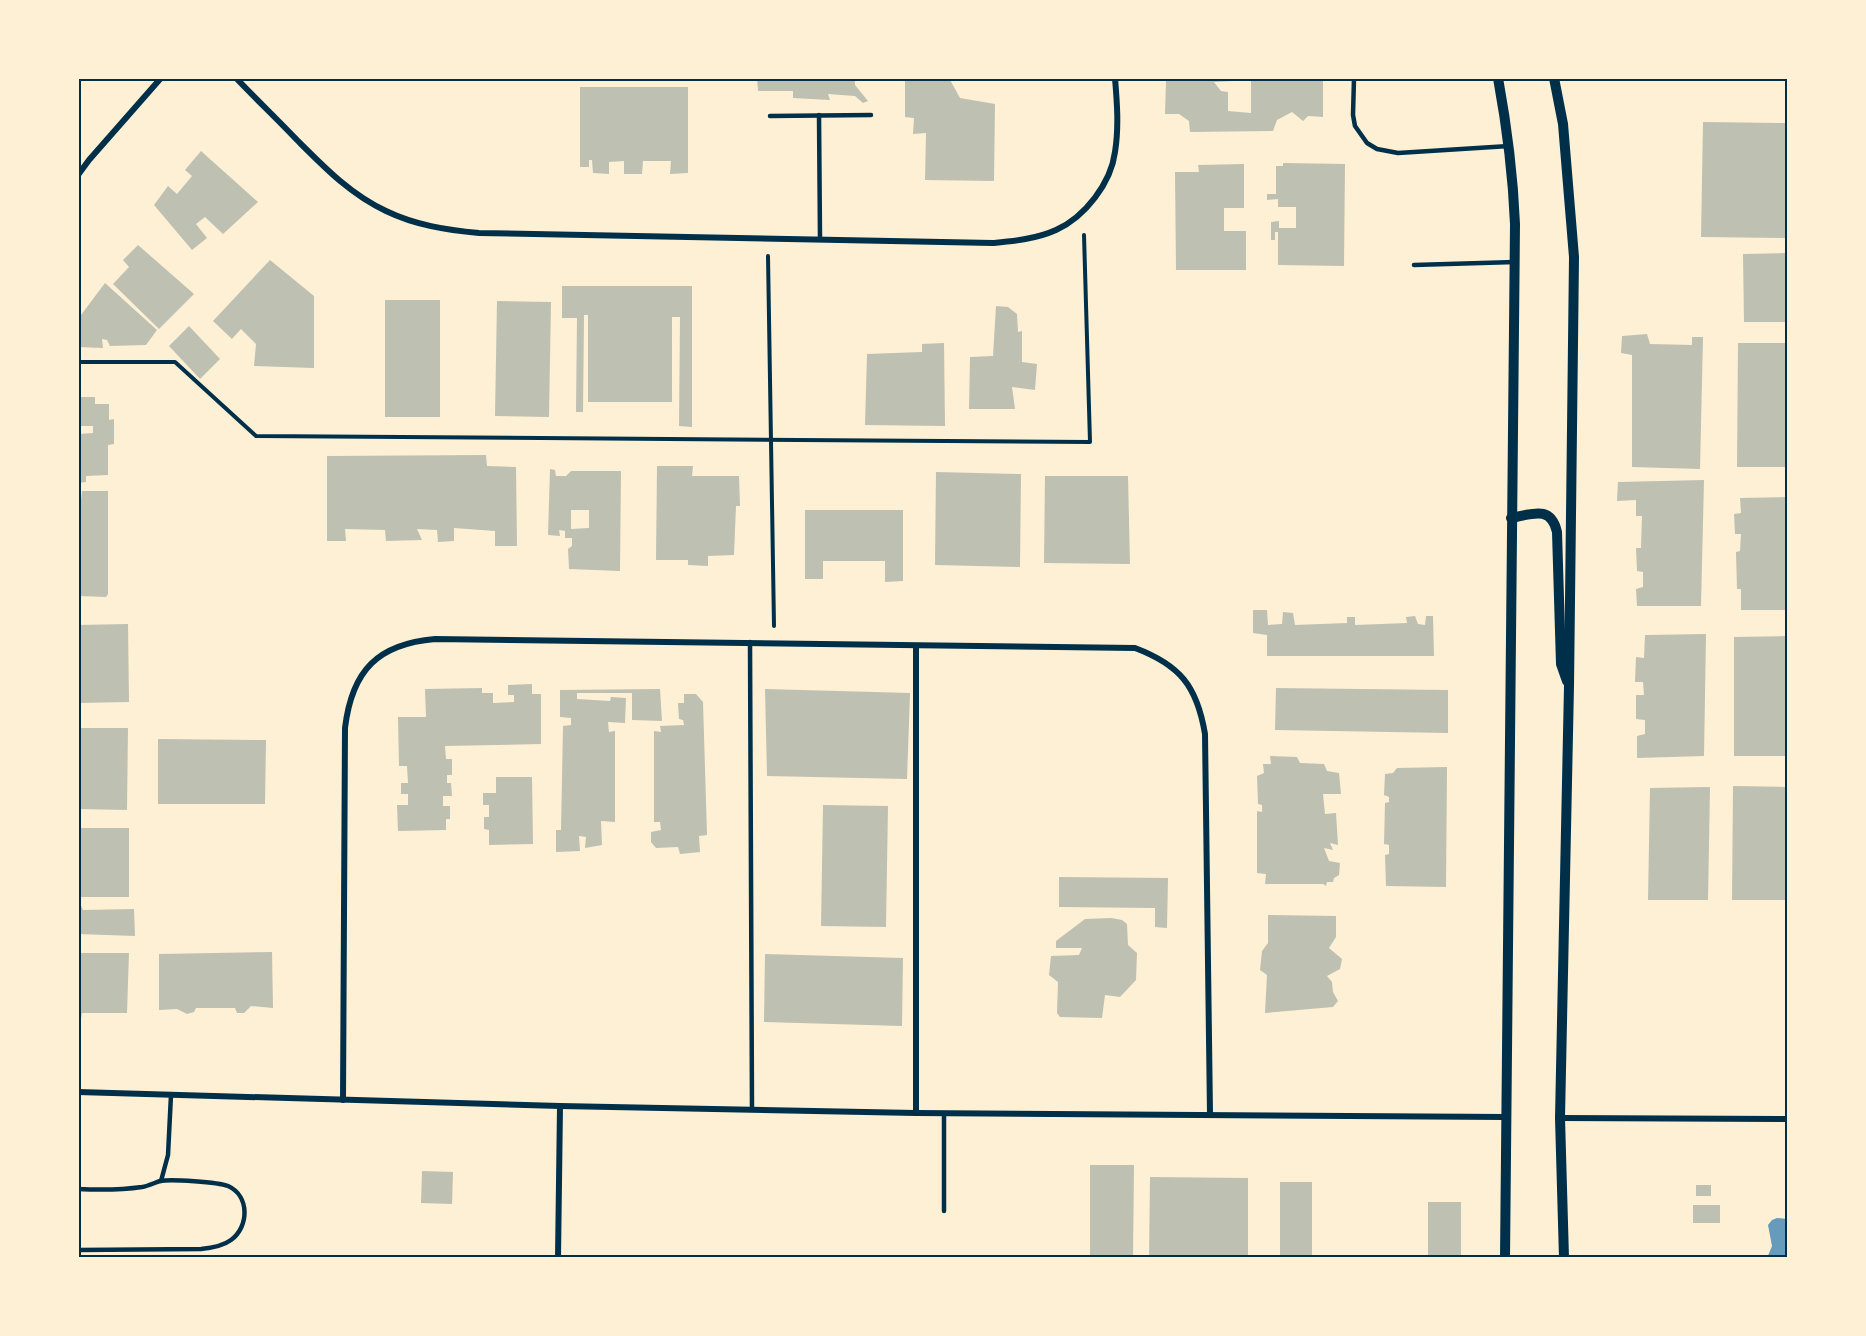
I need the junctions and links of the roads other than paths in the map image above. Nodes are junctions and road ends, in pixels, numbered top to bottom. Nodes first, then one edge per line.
1 (161, 78) edge
2 (236, 78) edge
3 (1115, 78) edge
4 (1354, 78) edge
5 (1498, 78) edge
6 (1554, 78) edge
7 (819, 115) junction
8 (871, 115) dead end
9 (770, 116) dead end
10 (1509, 146) junction
11 (78, 175) edge
12 (820, 239) junction
13 (1515, 262) junction
14 (1414, 265) dead end
15 (1511, 518) junction
16 (750, 642) junction
17 (916, 646) junction
18 (1569, 686) junction
19 (78, 1092) edge
20 (171, 1095) junction
21 (343, 1100) junction
22 (560, 1106) junction
23 (752, 1110) junction
24 (916, 1113) junction
25 (944, 1114) junction
26 (1210, 1114) junction
27 (1505, 1117) junction
28 (1560, 1118) junction
29 (1788, 1119) edge
30 (161, 1181) junction
31 (78, 1189) edge
32 (944, 1211) dead end
33 (78, 1250) edge
34 (558, 1258) edge
35 (1505, 1258) edge
36 (1564, 1258) edge

1 - 11 street
2 - 12 street
3 - 12 street
4 - 10 lane
5 - 10 street
6 - 18 street
7 - 8 lane
7 - 9 lane
7 - 12 lane
10 - 13 street
13 - 14 lane
13 - 15 street
15 - 18 street
15 - 27 street
16 - 17 street
16 - 21 street
16 - 23 lane
17 - 24 street
17 - 26 street
18 - 28 street
19 - 20 street
20 - 21 street
20 - 30 lane
21 - 22 street
22 - 23 street
22 - 34 street
23 - 24 street
24 - 25 street
25 - 26 street
25 - 32 lane
26 - 27 street
27 - 35 street
28 - 29 street
28 - 36 street
30 - 31 lane
30 - 33 lane

